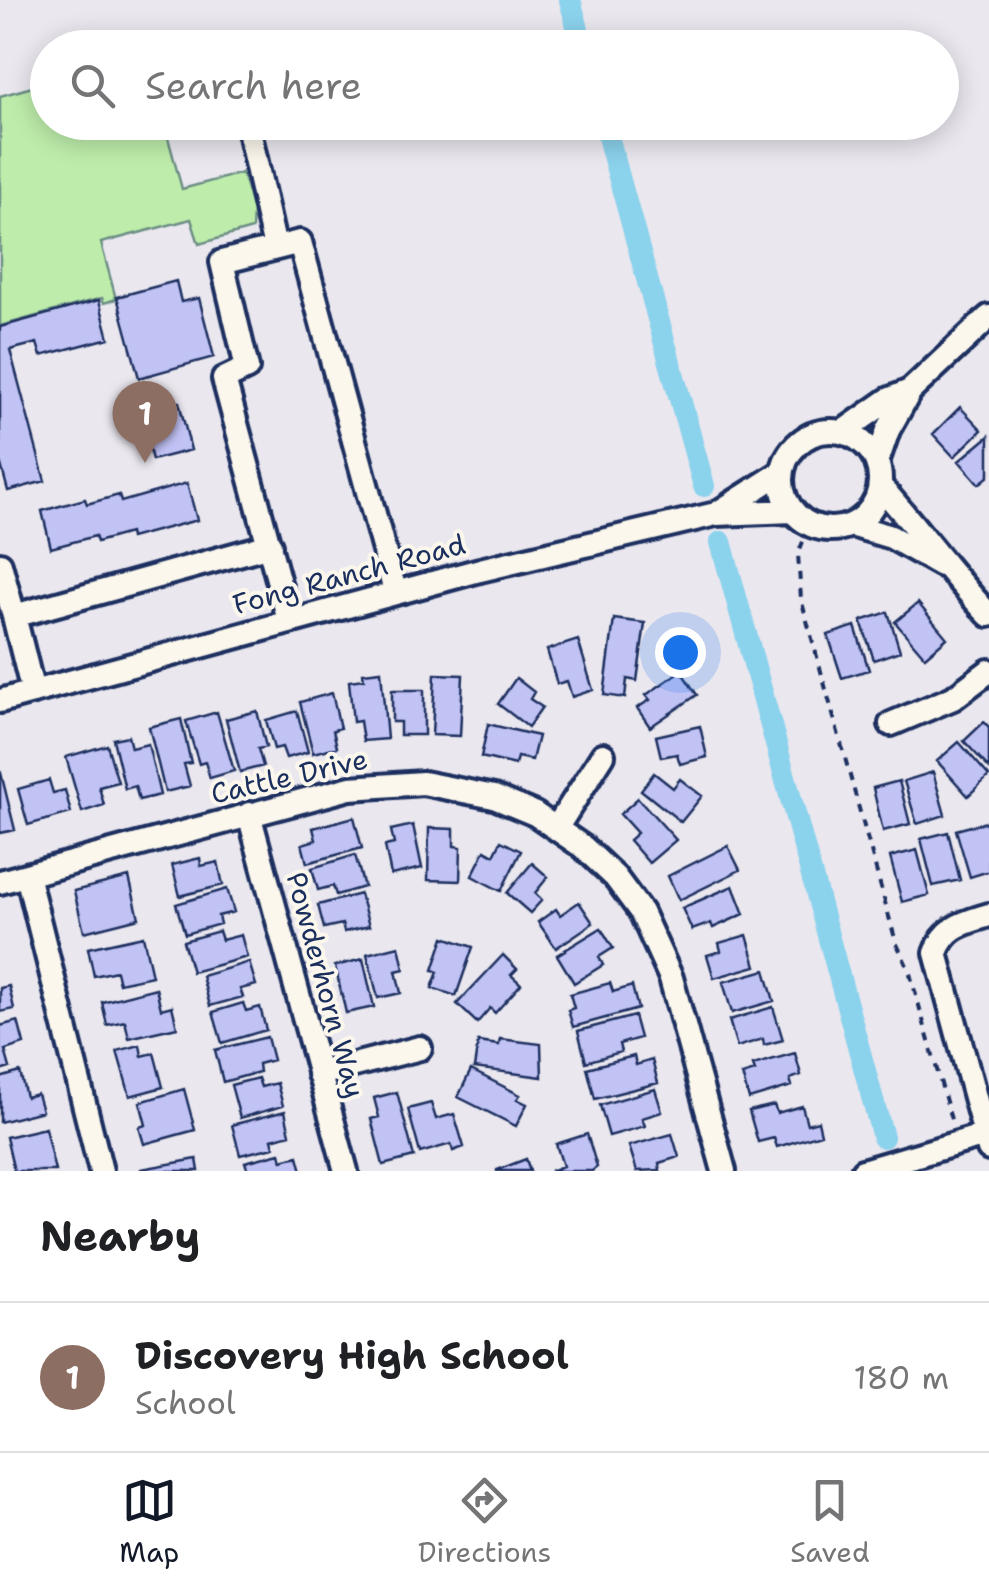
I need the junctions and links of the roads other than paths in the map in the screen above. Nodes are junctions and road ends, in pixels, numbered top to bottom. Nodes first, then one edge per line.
1 (251, 140) edge
2 (276, 248) junction
3 (989, 317) edge
4 (910, 392) junction
5 (844, 431) junction
6 (782, 472) junction
7 (878, 474) junction
8 (716, 514) junction
9 (802, 517) junction
10 (851, 525) junction
11 (270, 546) junction
12 (0, 564) edge
13 (944, 566) junction
14 (395, 591) junction
15 (989, 615) edge
16 (14, 616) junction
17 (289, 620) junction
18 (989, 671) edge
19 (33, 692) junction
20 (0, 702) edge
21 (891, 724) dead end
22 (603, 755) dead end
23 (249, 814) junction
24 (557, 827) junction
25 (27, 875) junction
26 (0, 882) edge
27 (989, 914) edge
28 (420, 1048) dead end
29 (319, 1074) junction
30 (987, 1142) edge
31 (102, 1171) edge
32 (346, 1171) edge
33 (724, 1171) edge
34 (863, 1171) edge

1 - 2 street
2 - 11 street
2 - 14 street
3 - 4 street
4 - 5 street
4 - 7 street
5 - 6 street
5 - 7 street
6 - 8 street, Fong Ranch Road
6 - 9 street
7 - 10 street
7 - 13 street
8 - 9 street, Fong Ranch Road
8 - 14 street, Fong Ranch Road
9 - 10 street
10 - 13 street
11 - 16 street
11 - 17 street
12 - 16 street
13 - 15 street
14 - 17 street, Fong Ranch Road
16 - 19 street
17 - 19 street, Fong Ranch Road
18 - 21 street
19 - 20 street, Fong Ranch Road
22 - 24 street
23 - 24 street, Cattle Drive
23 - 25 street, Cattle Drive
23 - 29 street, Powderhorn Way
24 - 33 street, Cattle Drive
25 - 26 street, Cattle Drive
25 - 31 street
27 - 30 street
28 - 29 street
29 - 32 street, Powderhorn Way
30 - 34 street

